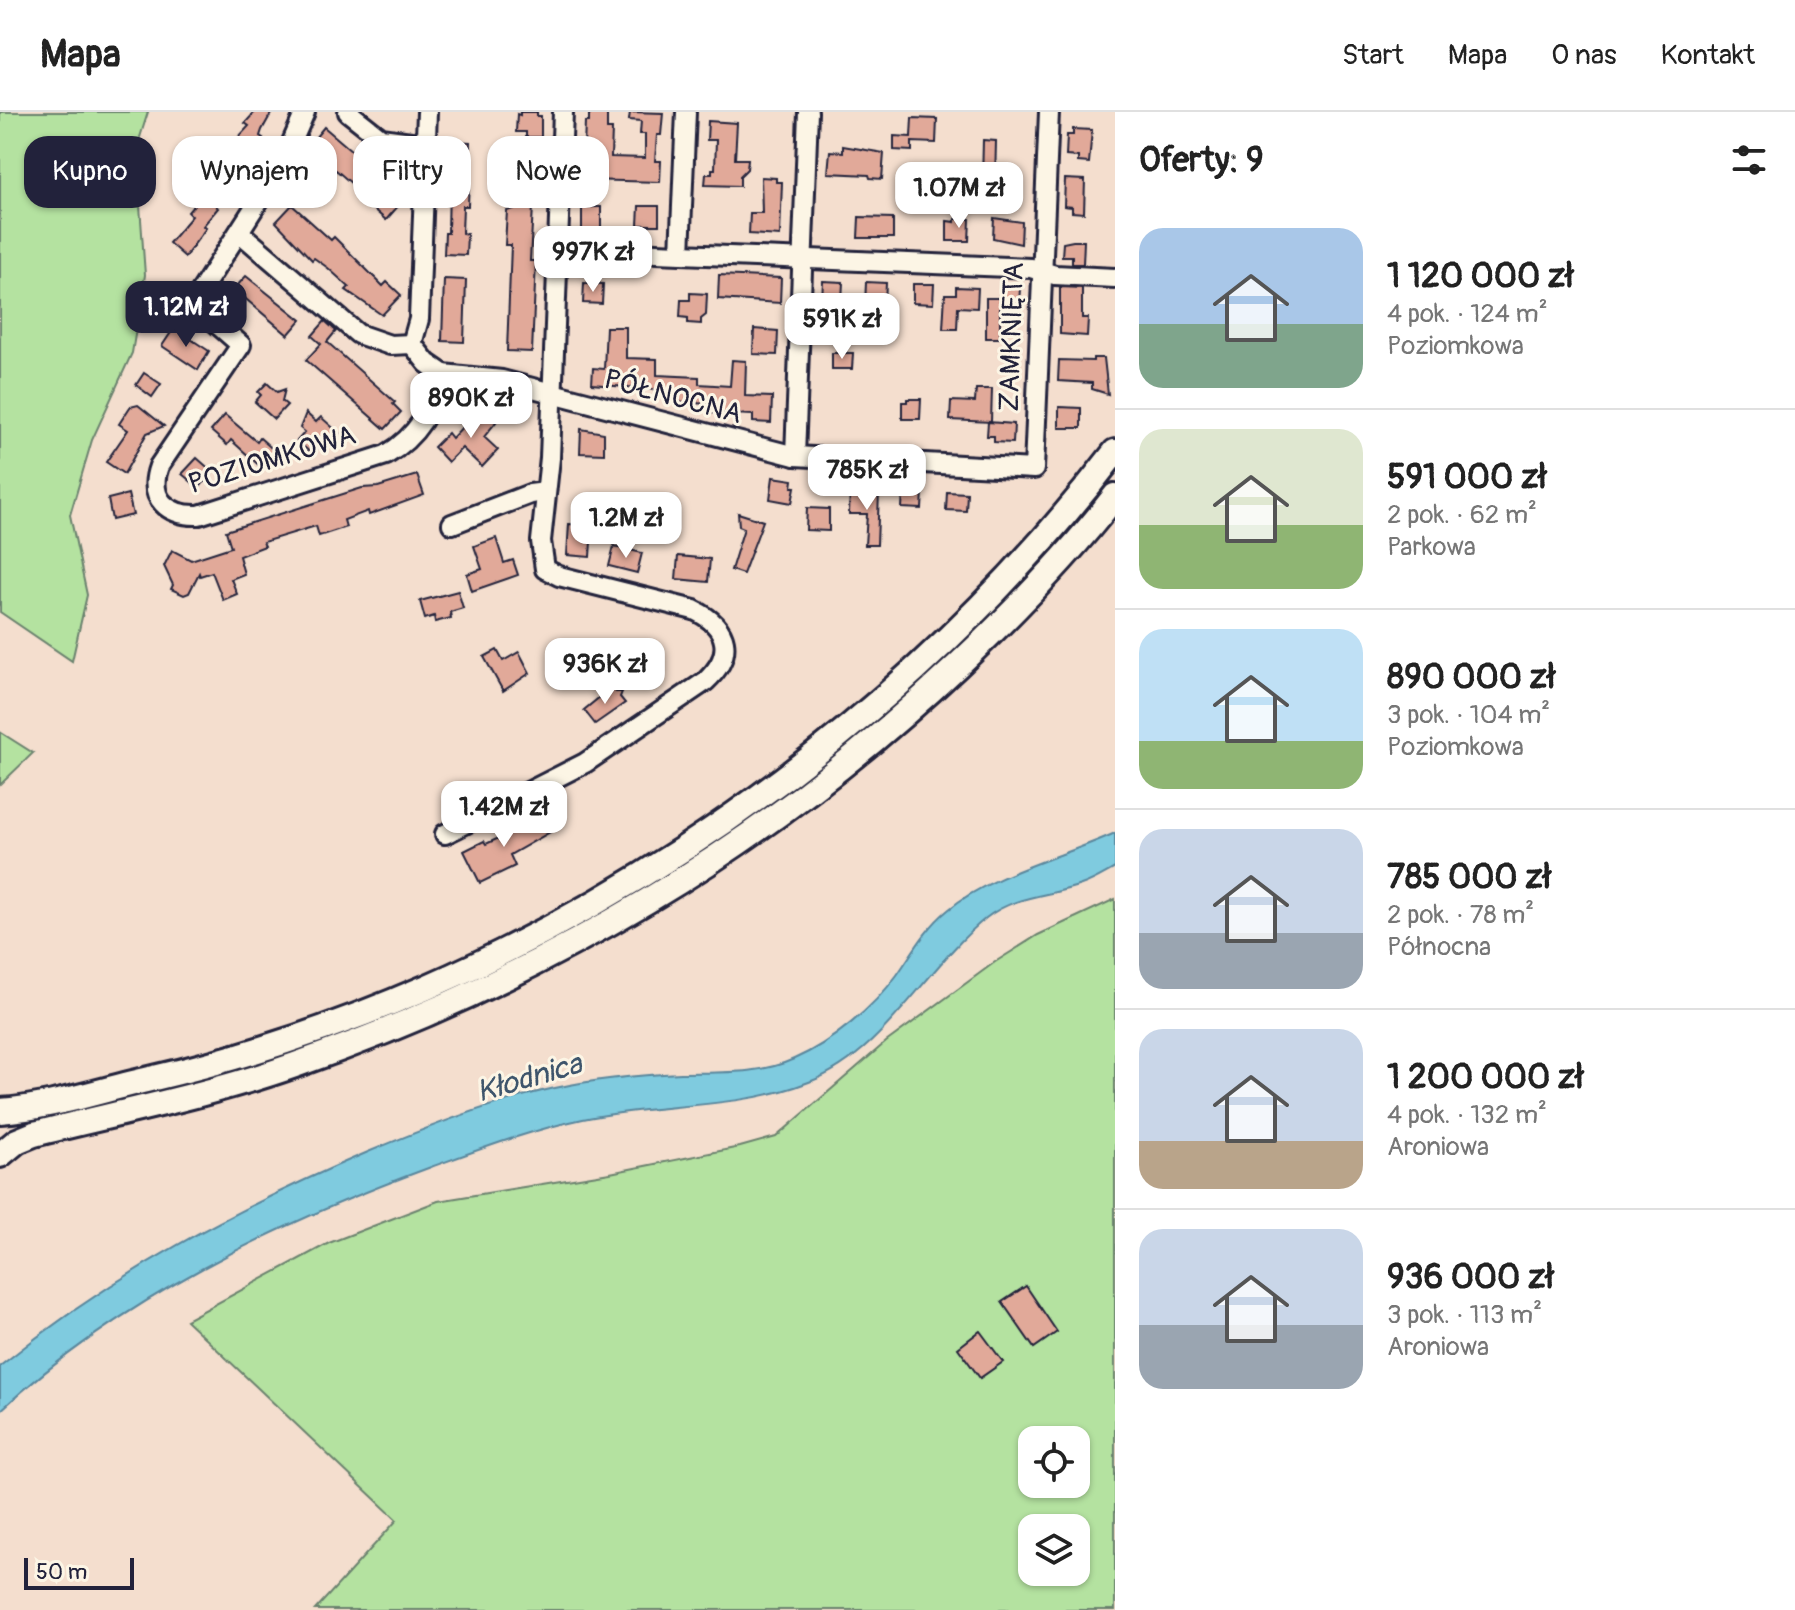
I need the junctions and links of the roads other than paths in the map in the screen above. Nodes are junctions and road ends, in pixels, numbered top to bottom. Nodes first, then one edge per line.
1 (305, 112) edge
2 (348, 112) edge
3 (427, 112) edge
4 (563, 112) edge
5 (686, 112) edge
6 (808, 112) edge
7 (1049, 112) edge
8 (378, 136) edge
9 (426, 136) edge
10 (423, 208) edge
11 (239, 232) junction
12 (558, 249) junction
13 (680, 253) junction
14 (802, 258) junction
15 (1042, 272) junction
16 (1115, 278) edge
17 (412, 344) junction
18 (443, 374) junction
19 (553, 395) junction
20 (1115, 452) edge
21 (795, 456) junction
22 (1034, 469) joint
23 (546, 492) junction
24 (1115, 496) edge
25 (452, 524) dead end
26 (445, 834) dead end
27 (0, 1111) edge
28 (0, 1155) edge

1 - 11 street, POZIOMKOWA
2 - 8 street
3 - 9 street
4 - 12 street
5 - 13 street
6 - 14 street
7 - 15 street, ZAMKNIĘTA
10 - 17 street
11 - 17 street
11 - 18 street, POZIOMKOWA
12 - 13 street
12 - 19 street
13 - 14 street
14 - 15 street
14 - 21 street
15 - 16 street
15 - 22 street, ZAMKNIĘTA
17 - 18 street
18 - 19 street, PÓŁNOCNA
19 - 21 street, PÓŁNOCNA
19 - 23 street
20 - 27 main road
21 - 22 street, PÓŁNOCNA
23 - 25 street
23 - 26 street
24 - 28 main road

